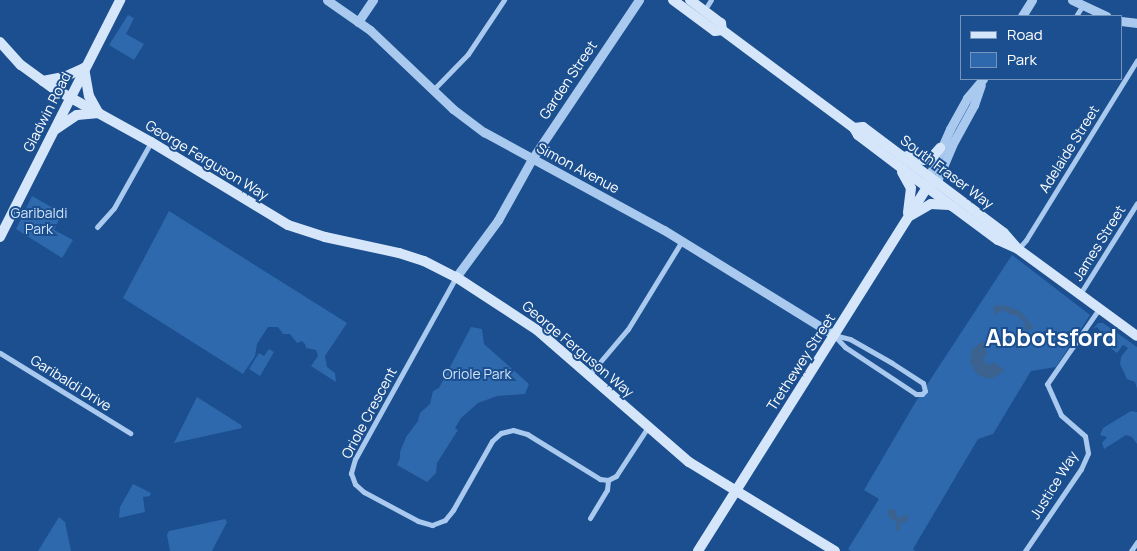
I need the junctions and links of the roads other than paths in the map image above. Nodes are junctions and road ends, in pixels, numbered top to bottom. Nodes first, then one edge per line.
1 (120, 0) edge
2 (327, 0) edge
3 (373, 0) edge
4 (504, 0) edge
5 (639, 0) edge
6 (673, 0) edge
7 (690, 0) edge
8 (711, 0) edge
9 (1032, 0) edge
10 (1072, 0) edge
11 (1083, 5) junction
12 (704, 11) junction
13 (1023, 15) edge
14 (1077, 15) edge
15 (1105, 15) edge
16 (1122, 21) edge
17 (358, 22) junction
18 (1137, 23) edge
19 (722, 30) junction
20 (0, 42) edge
21 (1137, 60) edge
22 (84, 68) junction
23 (983, 80) edge
24 (43, 81) junction
25 (433, 90) junction
26 (70, 98) junction
27 (99, 113) junction
28 (53, 131) junction
29 (151, 142) junction
30 (940, 148) junction
31 (898, 159) junction
32 (532, 160) junction
33 (932, 178) junction
34 (927, 187) junction
35 (1137, 204) edge
36 (952, 206) junction
37 (907, 218) junction
38 (98, 227) dead end
39 (0, 237) edge
40 (682, 241) junction
41 (1018, 249) junction
42 (456, 277) junction
43 (1079, 294) junction
44 (1099, 309) junction
45 (834, 335) junction
46 (1137, 336) edge
47 (0, 353) edge
48 (589, 375) junction
49 (648, 426) junction
50 (130, 433) dead end
51 (608, 480) junction
52 (735, 490) junction
53 (590, 518) dead end
54 (1137, 542) edge
55 (698, 551) edge
56 (835, 551) edge
57 (1026, 551) edge
58 (1131, 551) edge

1 - 22 main road, Gladwin Road
2 - 17 street, Simon Avenue
3 - 17 street
4 - 25 street
5 - 32 street, Garden Street
6 - 19 main road, South Fraser Way
7 - 12 main road, South Fraser Way
8 - 12 street
9 - 13 street
10 - 11 street
11 - 14 street
11 - 15 street
12 - 19 main road, South Fraser Way
16 - 18 street
17 - 25 street, Simon Avenue
19 - 31 main road, South Fraser Way
20 - 24 main road, George Ferguson Way
21 - 41 street, Adelaide Street
22 - 24 main road
22 - 26 main road, Gladwin Road
22 - 27 main road
23 - 30 street
23 - 33 street
24 - 26 main road, George Ferguson Way
25 - 32 street, Simon Avenue
26 - 27 main road, George Ferguson Way
26 - 28 main road, Gladwin Road
27 - 28 main road
27 - 29 main road, George Ferguson Way
28 - 39 main road, Gladwin Road
29 - 38 street
29 - 42 main road, George Ferguson Way
30 - 31 main road
30 - 33 street
31 - 33 main road, South Fraser Way
31 - 34 main road, South Fraser Way
31 - 37 main road
32 - 40 street, Simon Avenue
32 - 42 street, Garden Street
33 - 34 street, Trethewey Street
33 - 41 main road, South Fraser Way
34 - 36 main road, South Fraser Way
34 - 37 main road, Trethewey Street
35 - 43 street, James Street
36 - 37 main road
36 - 41 main road, South Fraser Way
37 - 45 main road, Trethewey Street
40 - 45 street, Simon Avenue
40 - 48 street
41 - 43 main road, South Fraser Way
42 - 48 main road, George Ferguson Way
42 - 51 street, Oriole Crescent
43 - 44 main road, South Fraser Way
44 - 46 main road, South Fraser Way
44 - 57 street, Justice Way
45 - 45 street
45 - 52 main road, Trethewey Street
47 - 50 street, Garibaldi Drive
48 - 49 main road, George Ferguson Way
49 - 51 street
49 - 52 main road, George Ferguson Way
51 - 53 street
52 - 55 main road, Trethewey Street
52 - 56 main road, George Ferguson Way
54 - 58 street

